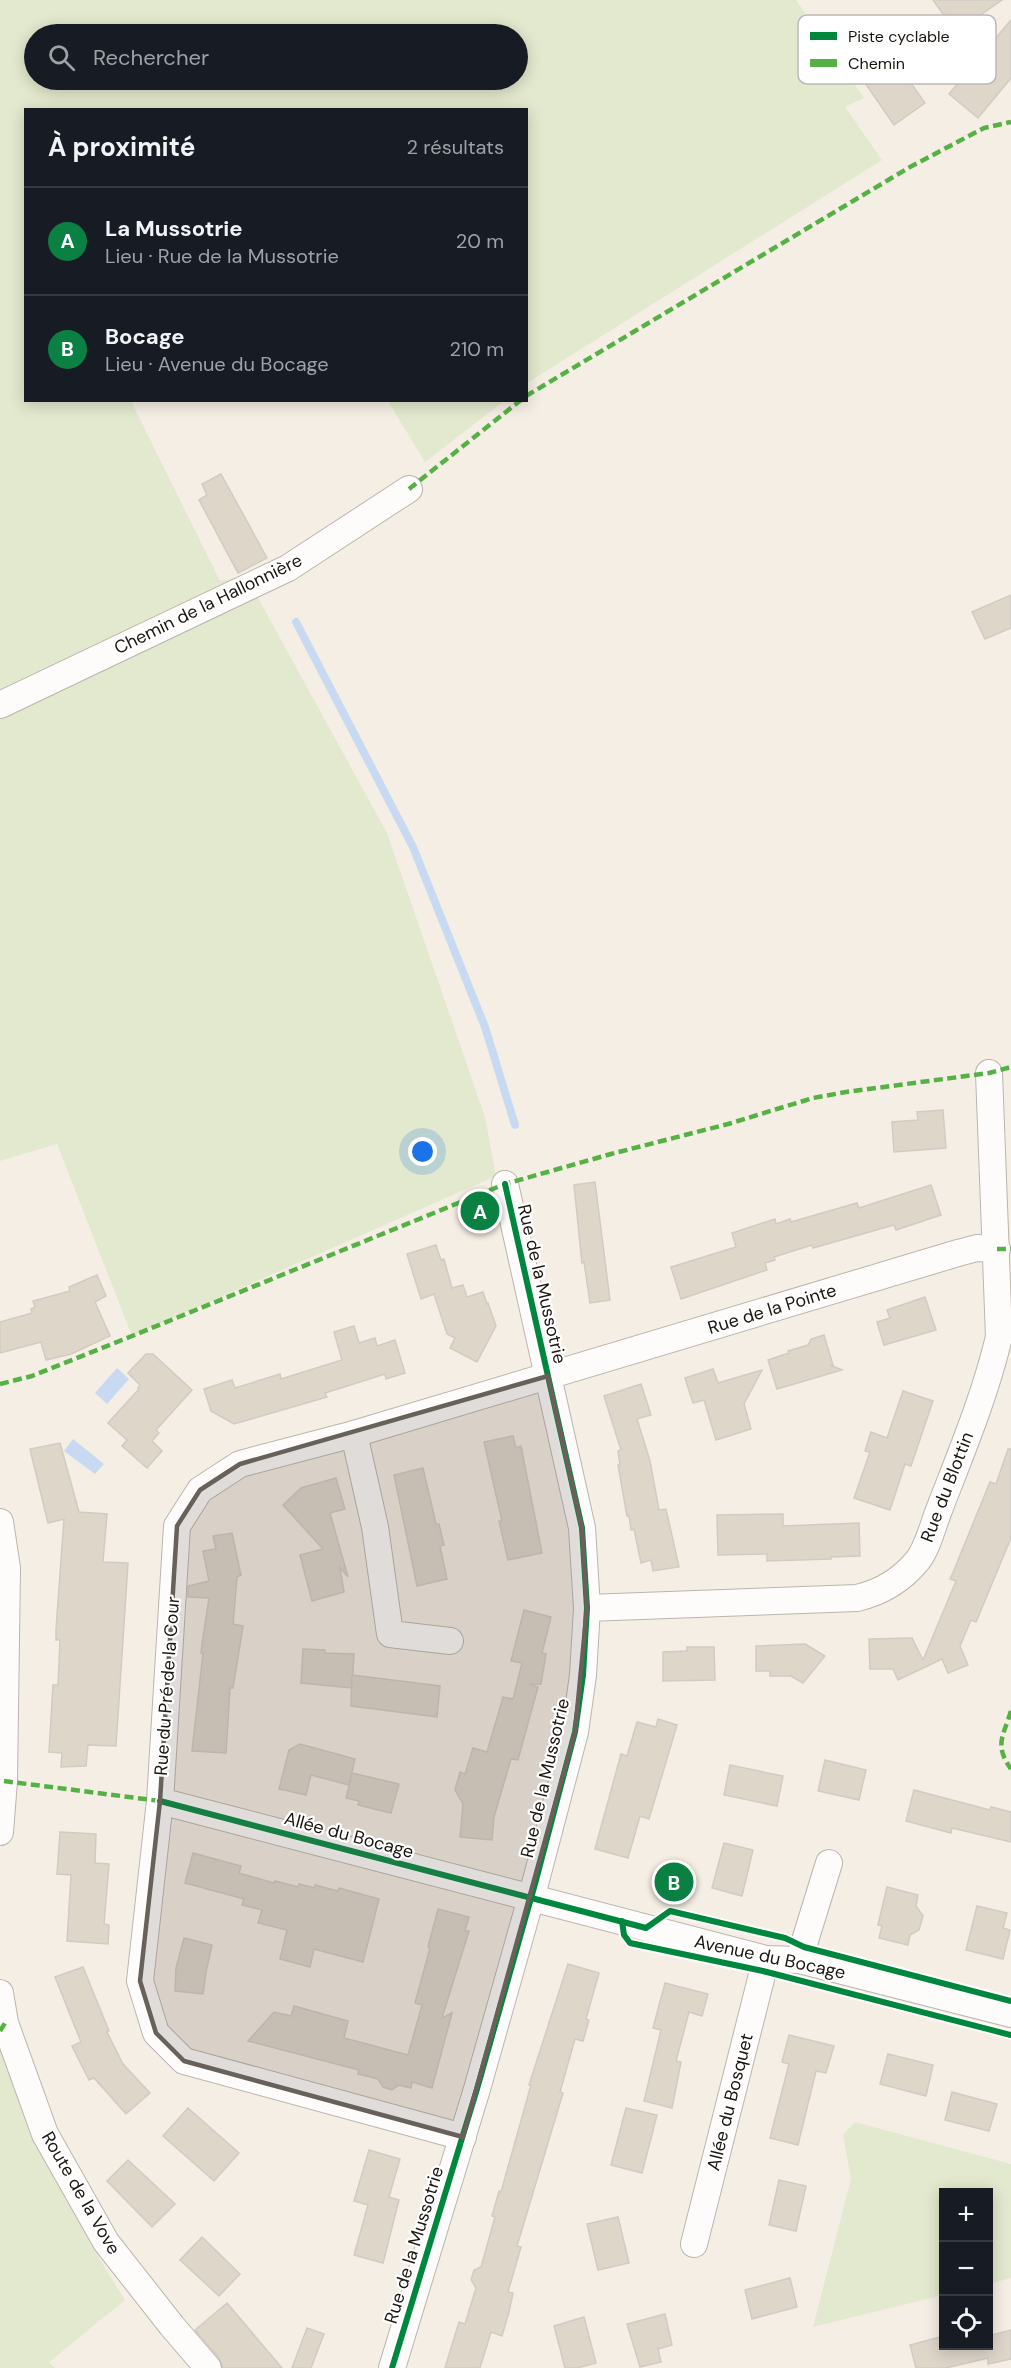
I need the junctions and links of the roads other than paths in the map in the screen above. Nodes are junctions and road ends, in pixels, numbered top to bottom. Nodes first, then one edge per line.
1 (409, 489) dead end
2 (0, 705) edge
3 (989, 1073) dead end
4 (506, 1184) dead end
5 (997, 1248) junction
6 (548, 1376) junction
7 (354, 1434) junction
8 (0, 1522) edge
9 (587, 1608) junction
10 (450, 1641) dead end
11 (160, 1801) junction
12 (0, 1832) edge
13 (829, 1863) dead end
14 (530, 1899) junction
15 (766, 1959) junction
16 (799, 1960) junction
17 (0, 1993) edge
18 (1011, 2014) edge
19 (463, 2137) junction
20 (694, 2244) dead end
21 (208, 2368) edge
22 (392, 2368) edge

1 - 2 street, Chemin de la Hallonnière
3 - 5 street, Rue du Blottin
4 - 6 street, Rue de la Mussotrie
5 - 6 street, Rue de la Pointe
5 - 9 street, Rue du Blottin
6 - 7 street, Rue du Pré de la Cour
6 - 9 street, Rue de la Mussotrie
7 - 10 street
7 - 11 street, Rue du Pré de la Cour
8 - 12 street
9 - 14 street, Rue de la Mussotrie
11 - 14 street, Allée du Bocage
11 - 19 street, Rue du Pré de la Cour
13 - 16 street
14 - 15 street, Avenue du Bocage
14 - 19 street, Rue de la Mussotrie
15 - 16 street, Avenue du Bocage
15 - 20 street, Allée du Bosquet
16 - 18 street, Avenue du Bocage
17 - 21 street, Route de la Vove
19 - 22 street, Rue de la Mussotrie

